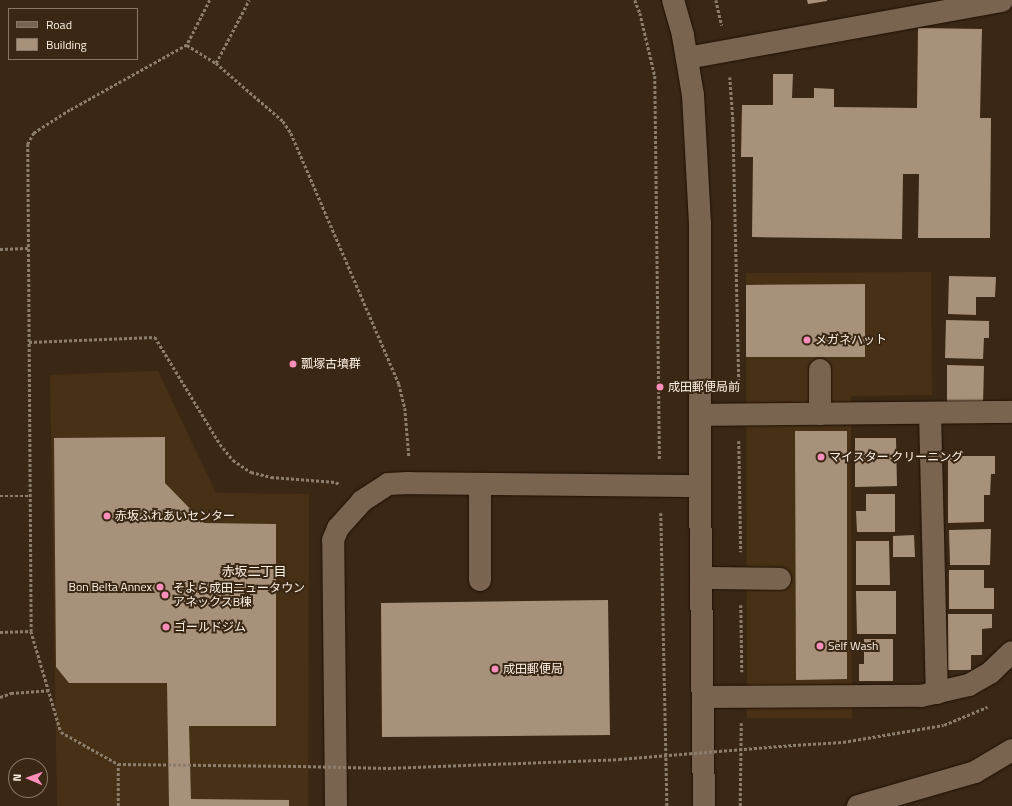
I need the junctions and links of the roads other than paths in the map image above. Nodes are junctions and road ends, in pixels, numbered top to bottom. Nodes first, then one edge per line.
1 (673, 0) edge
2 (1002, 1) dead end
3 (687, 58) junction
4 (820, 370) dead end
5 (930, 412) junction
6 (1012, 412) edge
7 (820, 414) junction
8 (701, 415) junction
9 (480, 484) junction
10 (700, 486) junction
11 (702, 578) junction
12 (780, 579) dead end
13 (480, 580) dead end
14 (1012, 652) edge
15 (937, 692) junction
16 (703, 697) junction
17 (1012, 750) edge
18 (336, 806) edge
19 (704, 806) edge
20 (858, 806) edge

1 - 3 street
2 - 3 street
3 - 8 street
4 - 7 street
5 - 6 street
5 - 7 street
5 - 15 street
7 - 8 street
8 - 10 street
9 - 10 street
9 - 13 street
9 - 18 street
10 - 11 street
11 - 12 street
11 - 16 street
14 - 15 street
15 - 16 street
16 - 19 street
17 - 20 street

